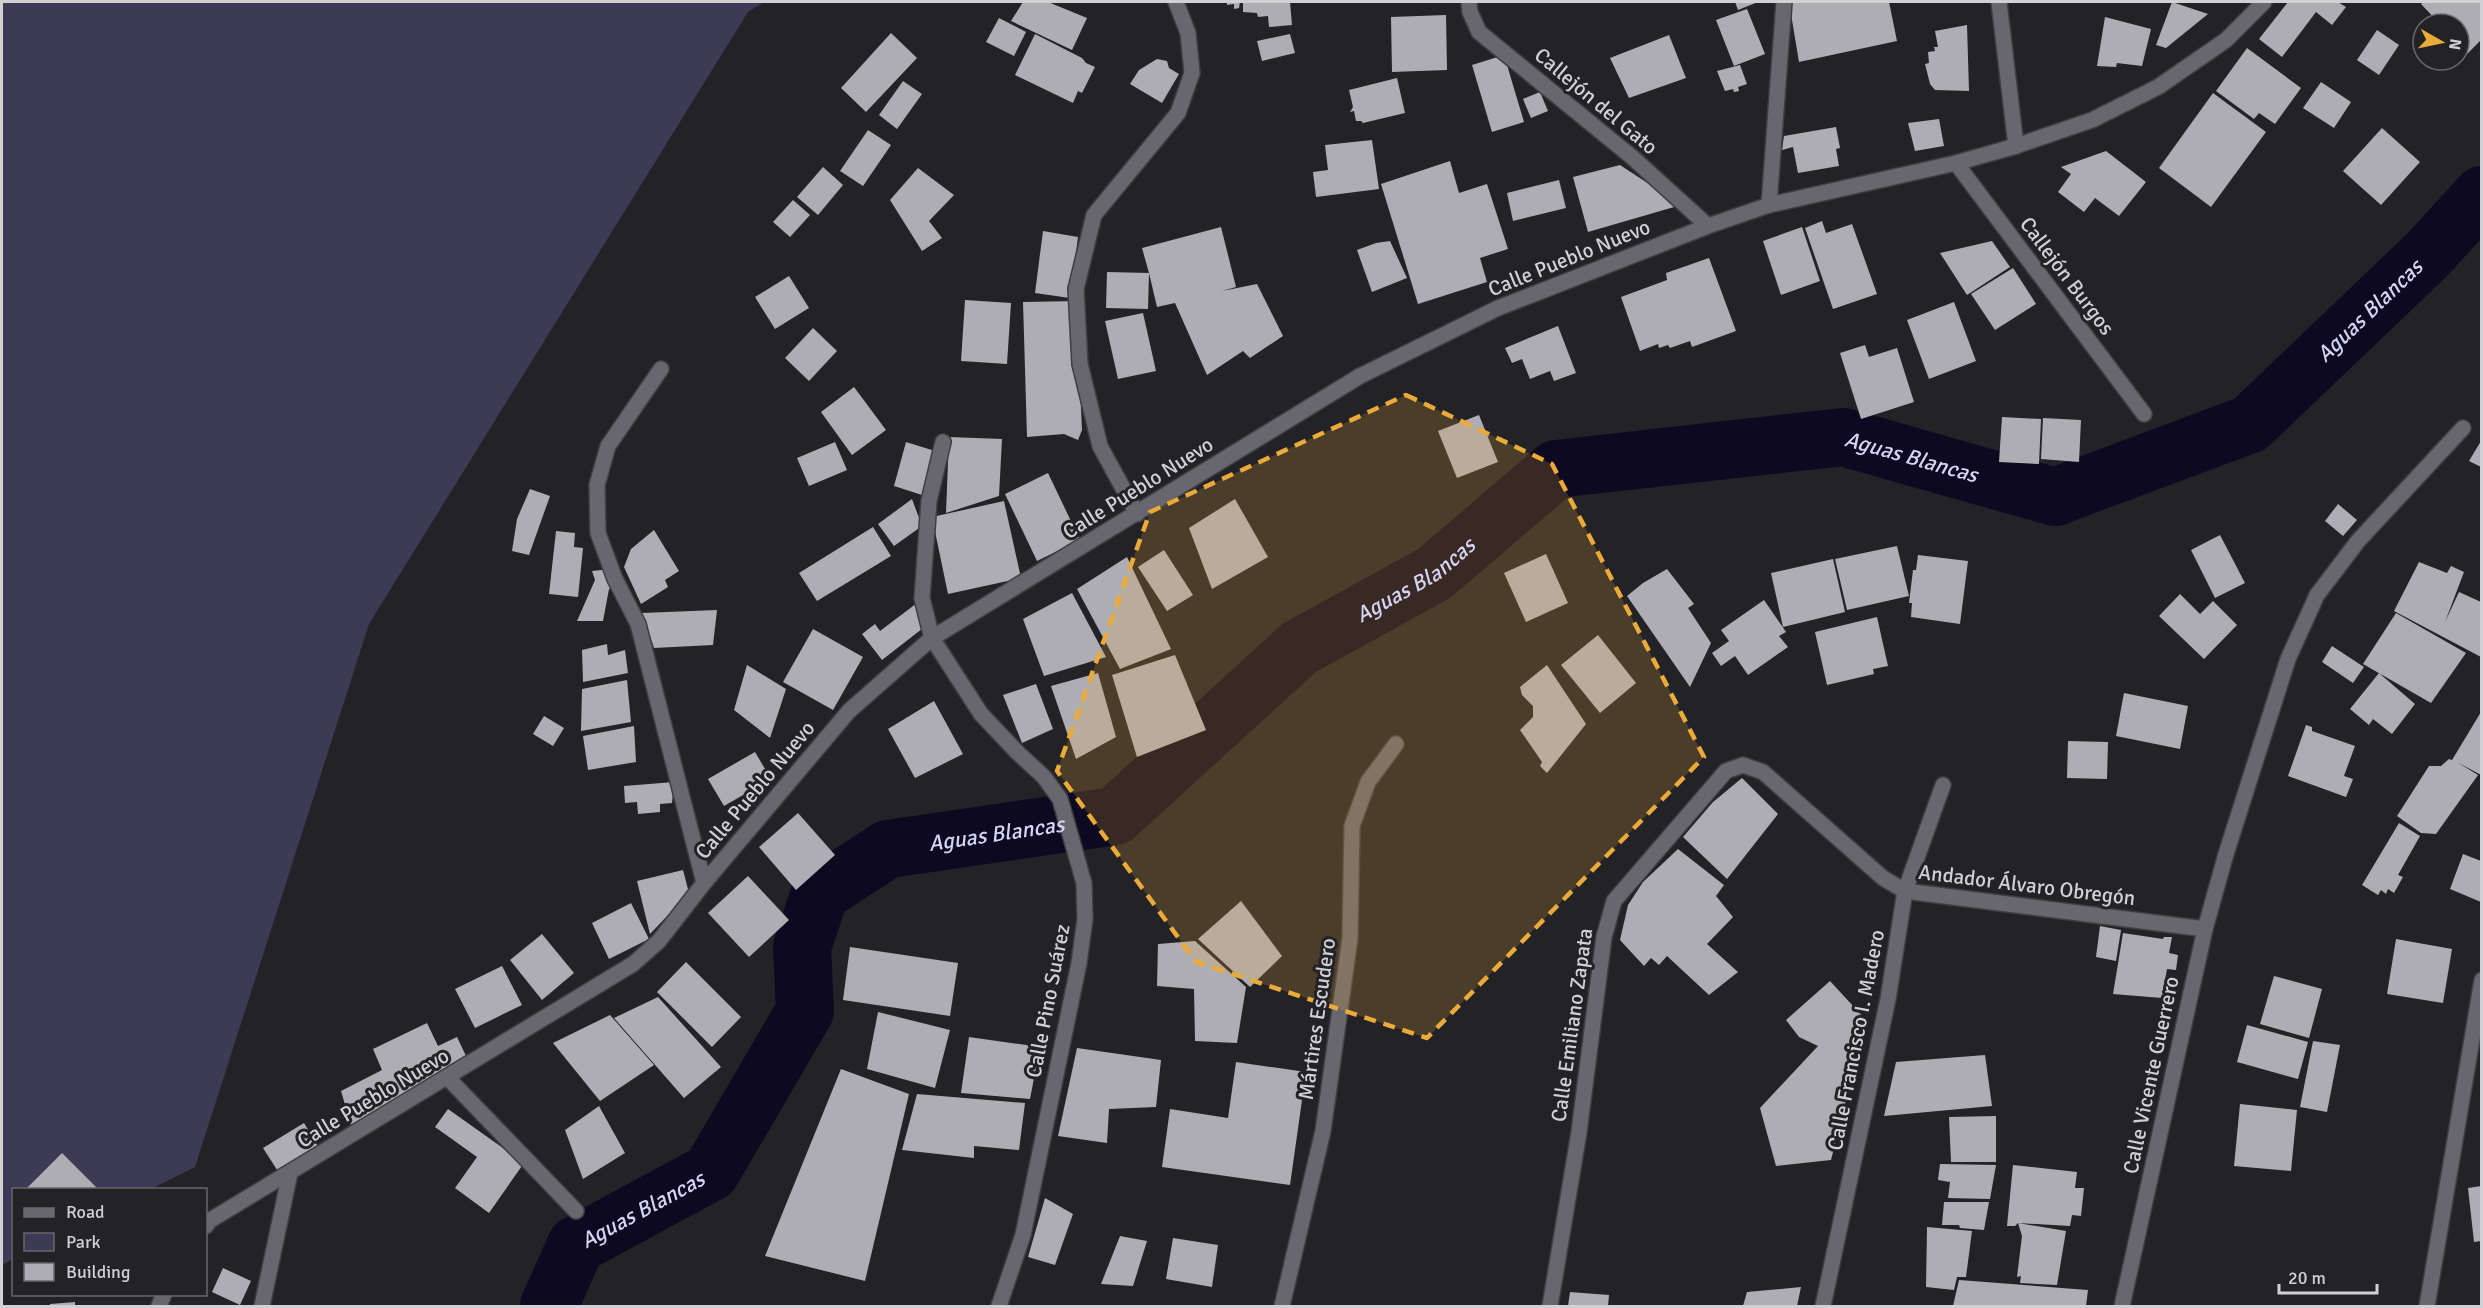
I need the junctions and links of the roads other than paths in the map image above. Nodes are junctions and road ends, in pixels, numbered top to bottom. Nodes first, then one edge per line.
1 (1176, 2) edge
2 (1468, 2) edge
3 (1784, 2) edge
4 (1999, 2) edge
5 (2264, 2) edge
6 (2016, 146) junction
7 (1956, 163) junction
8 (1769, 205) junction
9 (1708, 226) junction
10 (661, 369) dead end
11 (2144, 414) dead end
12 (2463, 428) dead end
13 (943, 442) dead end
14 (1137, 514) junction
15 (932, 638) junction
16 (1395, 744) dead end
17 (1743, 765) joint
18 (1943, 785) dead end
19 (704, 882) junction
20 (1905, 891) junction
21 (2205, 929) junction
22 (2481, 980) edge
23 (447, 1077) junction
24 (290, 1173) junction
25 (576, 1211) dead end
26 (207, 1224) edge
27 (262, 1306) edge
28 (999, 1306) edge
29 (1282, 1306) edge
30 (1550, 1306) edge
31 (1823, 1306) edge
32 (2122, 1306) edge
33 (2427, 1306) edge

1 - 14 street
2 - 9 street, Callejón del Gato
3 - 8 street
4 - 6 street
5 - 6 street, Calle Pueblo Nuevo
6 - 7 street, Calle Pueblo Nuevo
7 - 8 street, Calle Pueblo Nuevo
7 - 11 street, Callejón Burgos
8 - 9 street, Calle Pueblo Nuevo
9 - 14 street, Calle Pueblo Nuevo
10 - 19 street
12 - 21 street, Calle Vicente Guerrero
13 - 15 street, Calle Pino Suárez
14 - 15 street, Calle Pueblo Nuevo
15 - 19 street, Calle Pueblo Nuevo
15 - 28 street, Calle Pino Suárez
16 - 29 street, Mártires Escudero
17 - 20 street, Andador Álvaro Obregón
17 - 30 street, Calle Emiliano Zapata
18 - 20 street, Calle Francisco I. Madero
19 - 23 street, Calle Pueblo Nuevo
20 - 21 street, Andador Álvaro Obregón
20 - 31 street, Calle Francisco I. Madero
21 - 32 street, Calle Vicente Guerrero
22 - 33 street
23 - 24 street, Calle Pueblo Nuevo
23 - 25 street
24 - 26 street
24 - 27 street, Calle Pueblo Nuevo

